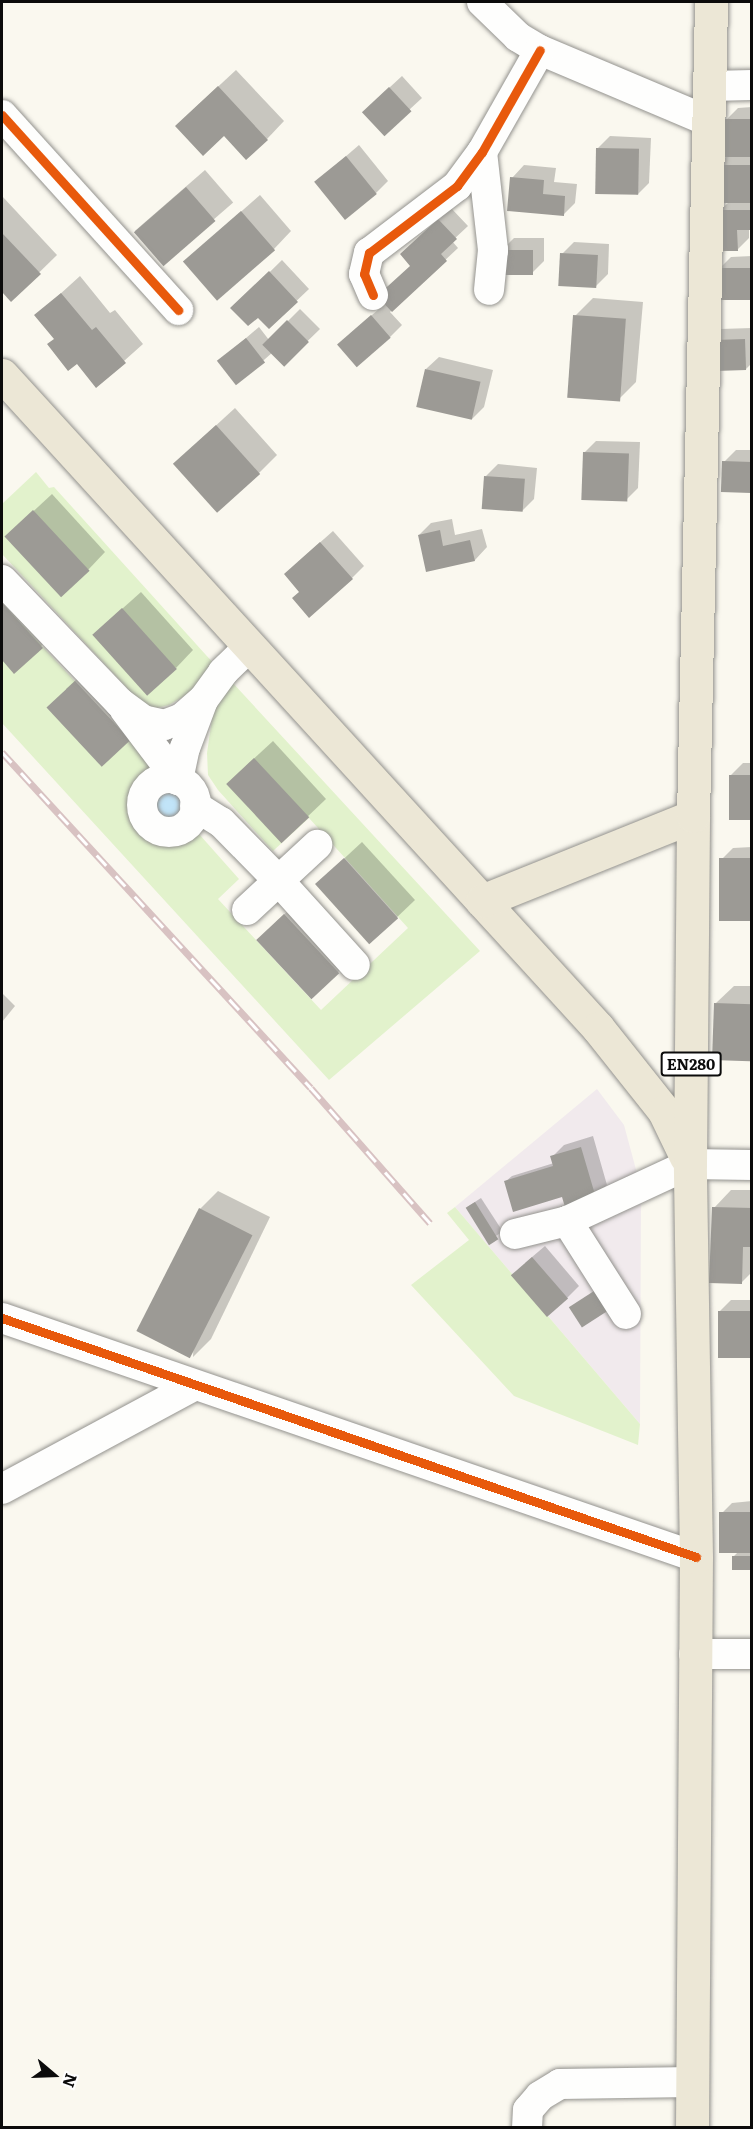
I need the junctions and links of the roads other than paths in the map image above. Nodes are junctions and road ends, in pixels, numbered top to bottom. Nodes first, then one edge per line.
1 (482, 2) edge
2 (711, 2) edge
3 (540, 50) junction
4 (752, 85) edge
5 (710, 86) junction
6 (2, 115) edge
7 (708, 121) junction
8 (482, 152) junction
9 (489, 290) dead end
10 (373, 295) dead end
11 (178, 310) dead end
12 (2, 375) edge
13 (2, 580) edge
14 (250, 646) junction
15 (203, 700) junction
16 (120, 703) junction
17 (178, 780) junction
18 (195, 806) junction
19 (693, 816) junction
20 (317, 845) dead end
21 (279, 881) junction
22 (482, 901) junction
23 (247, 910) dead end
24 (355, 965) dead end
25 (690, 1164) junction
26 (752, 1164) edge
27 (567, 1221) junction
28 (515, 1234) dead end
29 (627, 1314) dead end
30 (2, 1318) edge
31 (195, 1384) junction
32 (2, 1489) edge
33 (696, 1557) junction
34 (694, 1654) junction
35 (752, 1654) edge
36 (692, 2082) junction
37 (527, 2127) edge
38 (692, 2127) edge

1 - 3 street
2 - 5 main road, EN280
3 - 7 street
3 - 8 street
4 - 5 street
5 - 7 main road, EN280
6 - 11 street
7 - 19 main road, EN280
8 - 9 street
8 - 10 street
12 - 14 main road
13 - 16 street
14 - 15 street
14 - 22 main road
15 - 16 street
15 - 17 street
16 - 17 street
17 - 18 street
17 - 18 street
18 - 21 street
19 - 22 main road
19 - 25 main road, EN280
20 - 21 street
21 - 23 street
21 - 24 street
22 - 25 main road
25 - 26 street
25 - 27 street
25 - 33 main road, EN280
27 - 28 street
27 - 29 street
30 - 31 street
31 - 32 street
31 - 33 street
33 - 34 main road, EN280
34 - 35 street
34 - 36 main road, EN280
36 - 37 street
36 - 38 main road, EN280

